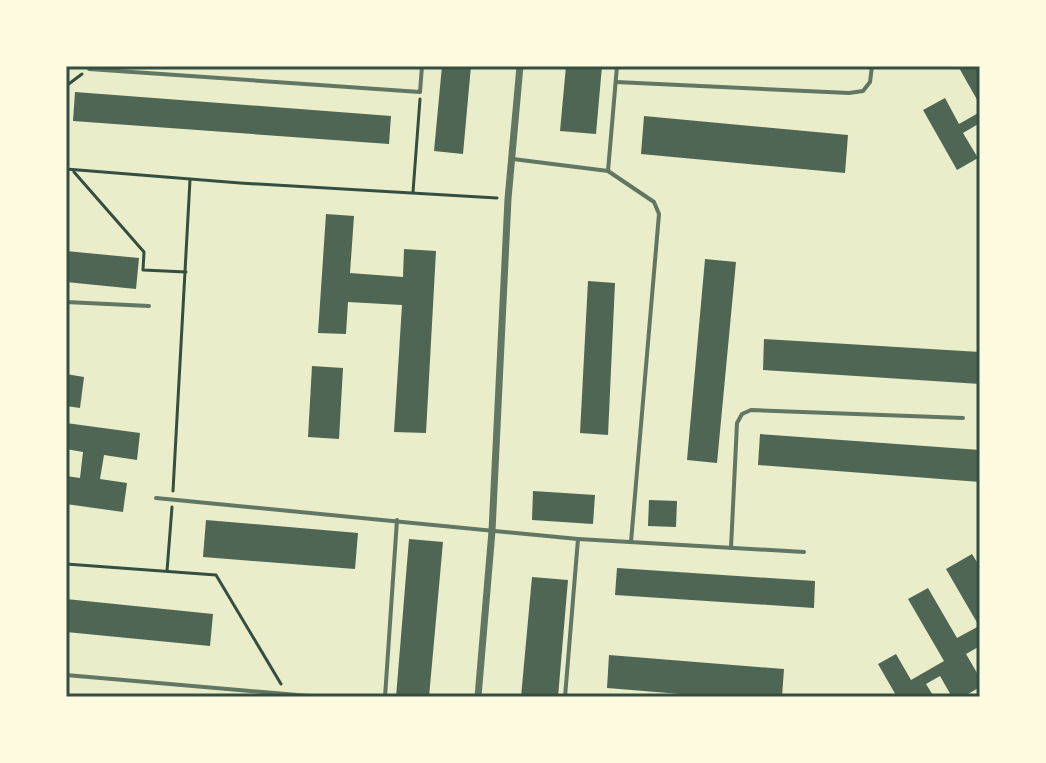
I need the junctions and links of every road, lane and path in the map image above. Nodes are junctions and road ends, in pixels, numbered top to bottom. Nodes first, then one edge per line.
1 (156, 66) edge
2 (422, 66) edge
3 (520, 66) edge
4 (617, 66) edge
5 (872, 66) edge
6 (89, 69) joint
7 (155, 75) junction
8 (616, 82) junction
9 (66, 86) edge
10 (420, 92) junction
11 (511, 159) junction
12 (66, 169) edge
13 (608, 171) junction
14 (74, 172) junction
15 (190, 180) junction
16 (413, 193) junction
17 (508, 199) junction
18 (186, 272) junction
19 (66, 302) edge
20 (149, 306) dead end
21 (963, 418) dead end
22 (156, 498) dead end
23 (173, 500) junction
24 (397, 520) junction
25 (492, 531) junction
26 (578, 539) junction
27 (631, 542) junction
28 (731, 548) junction
29 (804, 552) dead end
30 (66, 564) edge
31 (167, 571) junction
32 (66, 675) edge
33 (291, 695) edge
34 (321, 697) edge
35 (385, 697) edge
36 (478, 697) edge
37 (565, 697) edge

1 - 7 lane
2 - 10 lane
3 - 11 street
4 - 8 lane
5 - 8 lane
6 - 7 lane
6 - 9 path
7 - 10 lane
8 - 13 lane
10 - 16 path
11 - 13 lane
11 - 17 street
12 - 14 path
13 - 27 lane
14 - 15 path
14 - 18 path
15 - 16 path
15 - 18 path
16 - 17 path
17 - 25 street
18 - 23 path
19 - 20 lane
21 - 28 lane
22 - 23 lane
23 - 24 lane
23 - 31 path
24 - 25 lane
24 - 35 lane
25 - 26 lane
25 - 36 street
26 - 27 lane
26 - 37 lane
27 - 28 lane
28 - 29 lane
30 - 31 path
31 - 33 path
32 - 33 lane
33 - 34 lane

